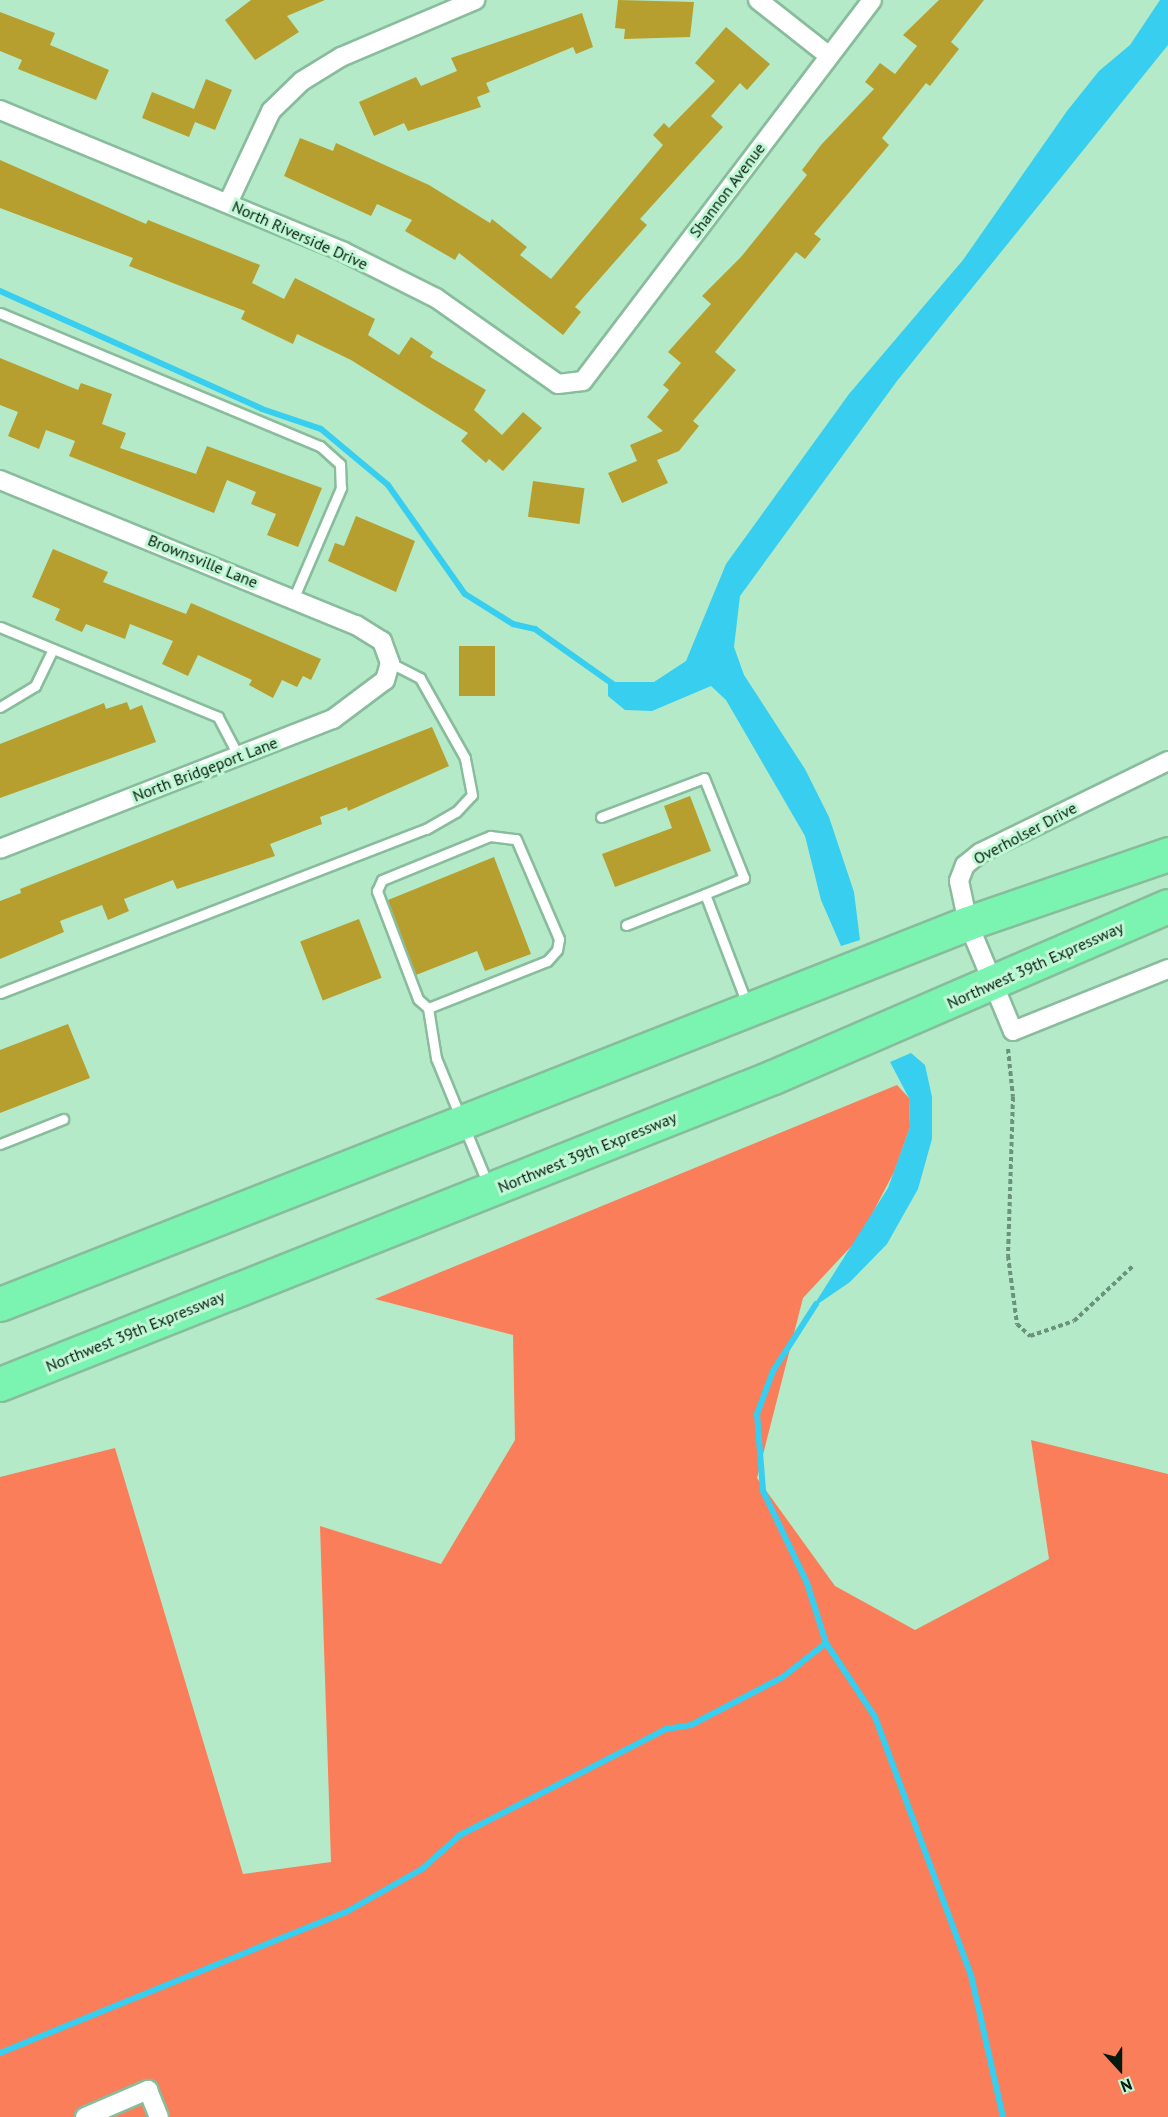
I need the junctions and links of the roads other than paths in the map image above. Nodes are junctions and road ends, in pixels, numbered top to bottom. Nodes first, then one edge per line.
1 (475, 0) edge
2 (758, 0) edge
3 (872, 0) edge
4 (828, 55) junction
5 (0, 110) edge
6 (228, 203) junction
7 (0, 312) edge
8 (583, 381) joint
9 (0, 480) edge
10 (294, 597) junction
11 (0, 627) edge
12 (53, 649) junction
13 (390, 663) junction
14 (0, 707) edge
15 (239, 756) junction
16 (1168, 761) edge
17 (601, 817) dead end
18 (0, 849) edge
19 (1168, 854) edge
20 (705, 894) junction
21 (1168, 906) edge
22 (968, 923) junction
23 (626, 925) dead end
24 (1168, 969) edge
25 (992, 986) junction
26 (0, 993) edge
27 (428, 1008) junction
28 (749, 1009) junction
29 (63, 1119) dead end
30 (462, 1122) junction
31 (0, 1144) edge
32 (490, 1190) junction
33 (0, 1304) edge
34 (0, 1384) edge
35 (85, 2117) edge
36 (159, 2117) edge

1 - 6 street
2 - 4 street
3 - 4 street, Shannon Avenue
4 - 8 street, Shannon Avenue
5 - 6 street, North Riverside Drive
6 - 8 street, North Riverside Drive
7 - 10 lane
9 - 10 street, Brownsville Lane
10 - 13 street, Brownsville Lane
11 - 12 lane
12 - 14 lane
12 - 15 lane
13 - 15 street, North Bridgeport Lane
13 - 26 lane
15 - 18 street, North Bridgeport Lane
16 - 22 street, Overholser Drive
17 - 20 lane
19 - 22 highway
20 - 23 lane
20 - 28 lane
21 - 25 highway, Northwest 39th Expressway
22 - 25 street, Overholser Drive
22 - 28 highway
24 - 25 street, Overholser Drive
25 - 32 highway, Northwest 39th Expressway
27 - 27 lane
27 - 30 lane
28 - 30 highway
29 - 31 lane
30 - 32 lane
30 - 33 highway
32 - 34 highway, Northwest 39th Expressway
35 - 36 street

